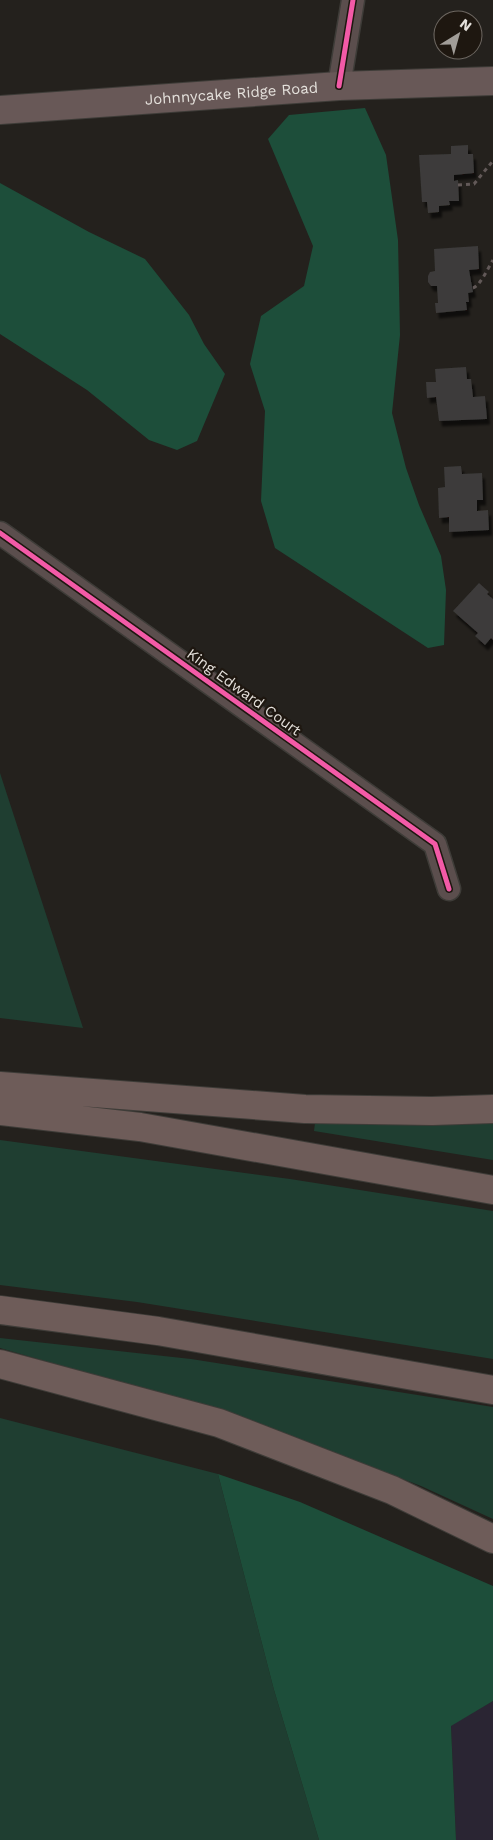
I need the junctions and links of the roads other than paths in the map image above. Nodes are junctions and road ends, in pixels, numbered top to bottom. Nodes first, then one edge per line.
1 (353, 0) edge
2 (493, 81) edge
3 (339, 86) junction
4 (0, 110) edge
5 (0, 533) edge
6 (449, 889) dead end
7 (0, 1086) edge
8 (493, 1109) edge
9 (0, 1111) edge
10 (493, 1190) edge
11 (0, 1310) edge
12 (0, 1364) edge
13 (493, 1390) edge
14 (493, 1539) edge

1 - 3 street
2 - 3 main road, Johnnycake Ridge Road
3 - 4 main road, Johnnycake Ridge Road
5 - 6 street, King Edward Court
7 - 8 highway
9 - 10 highway
11 - 13 highway
12 - 14 highway

